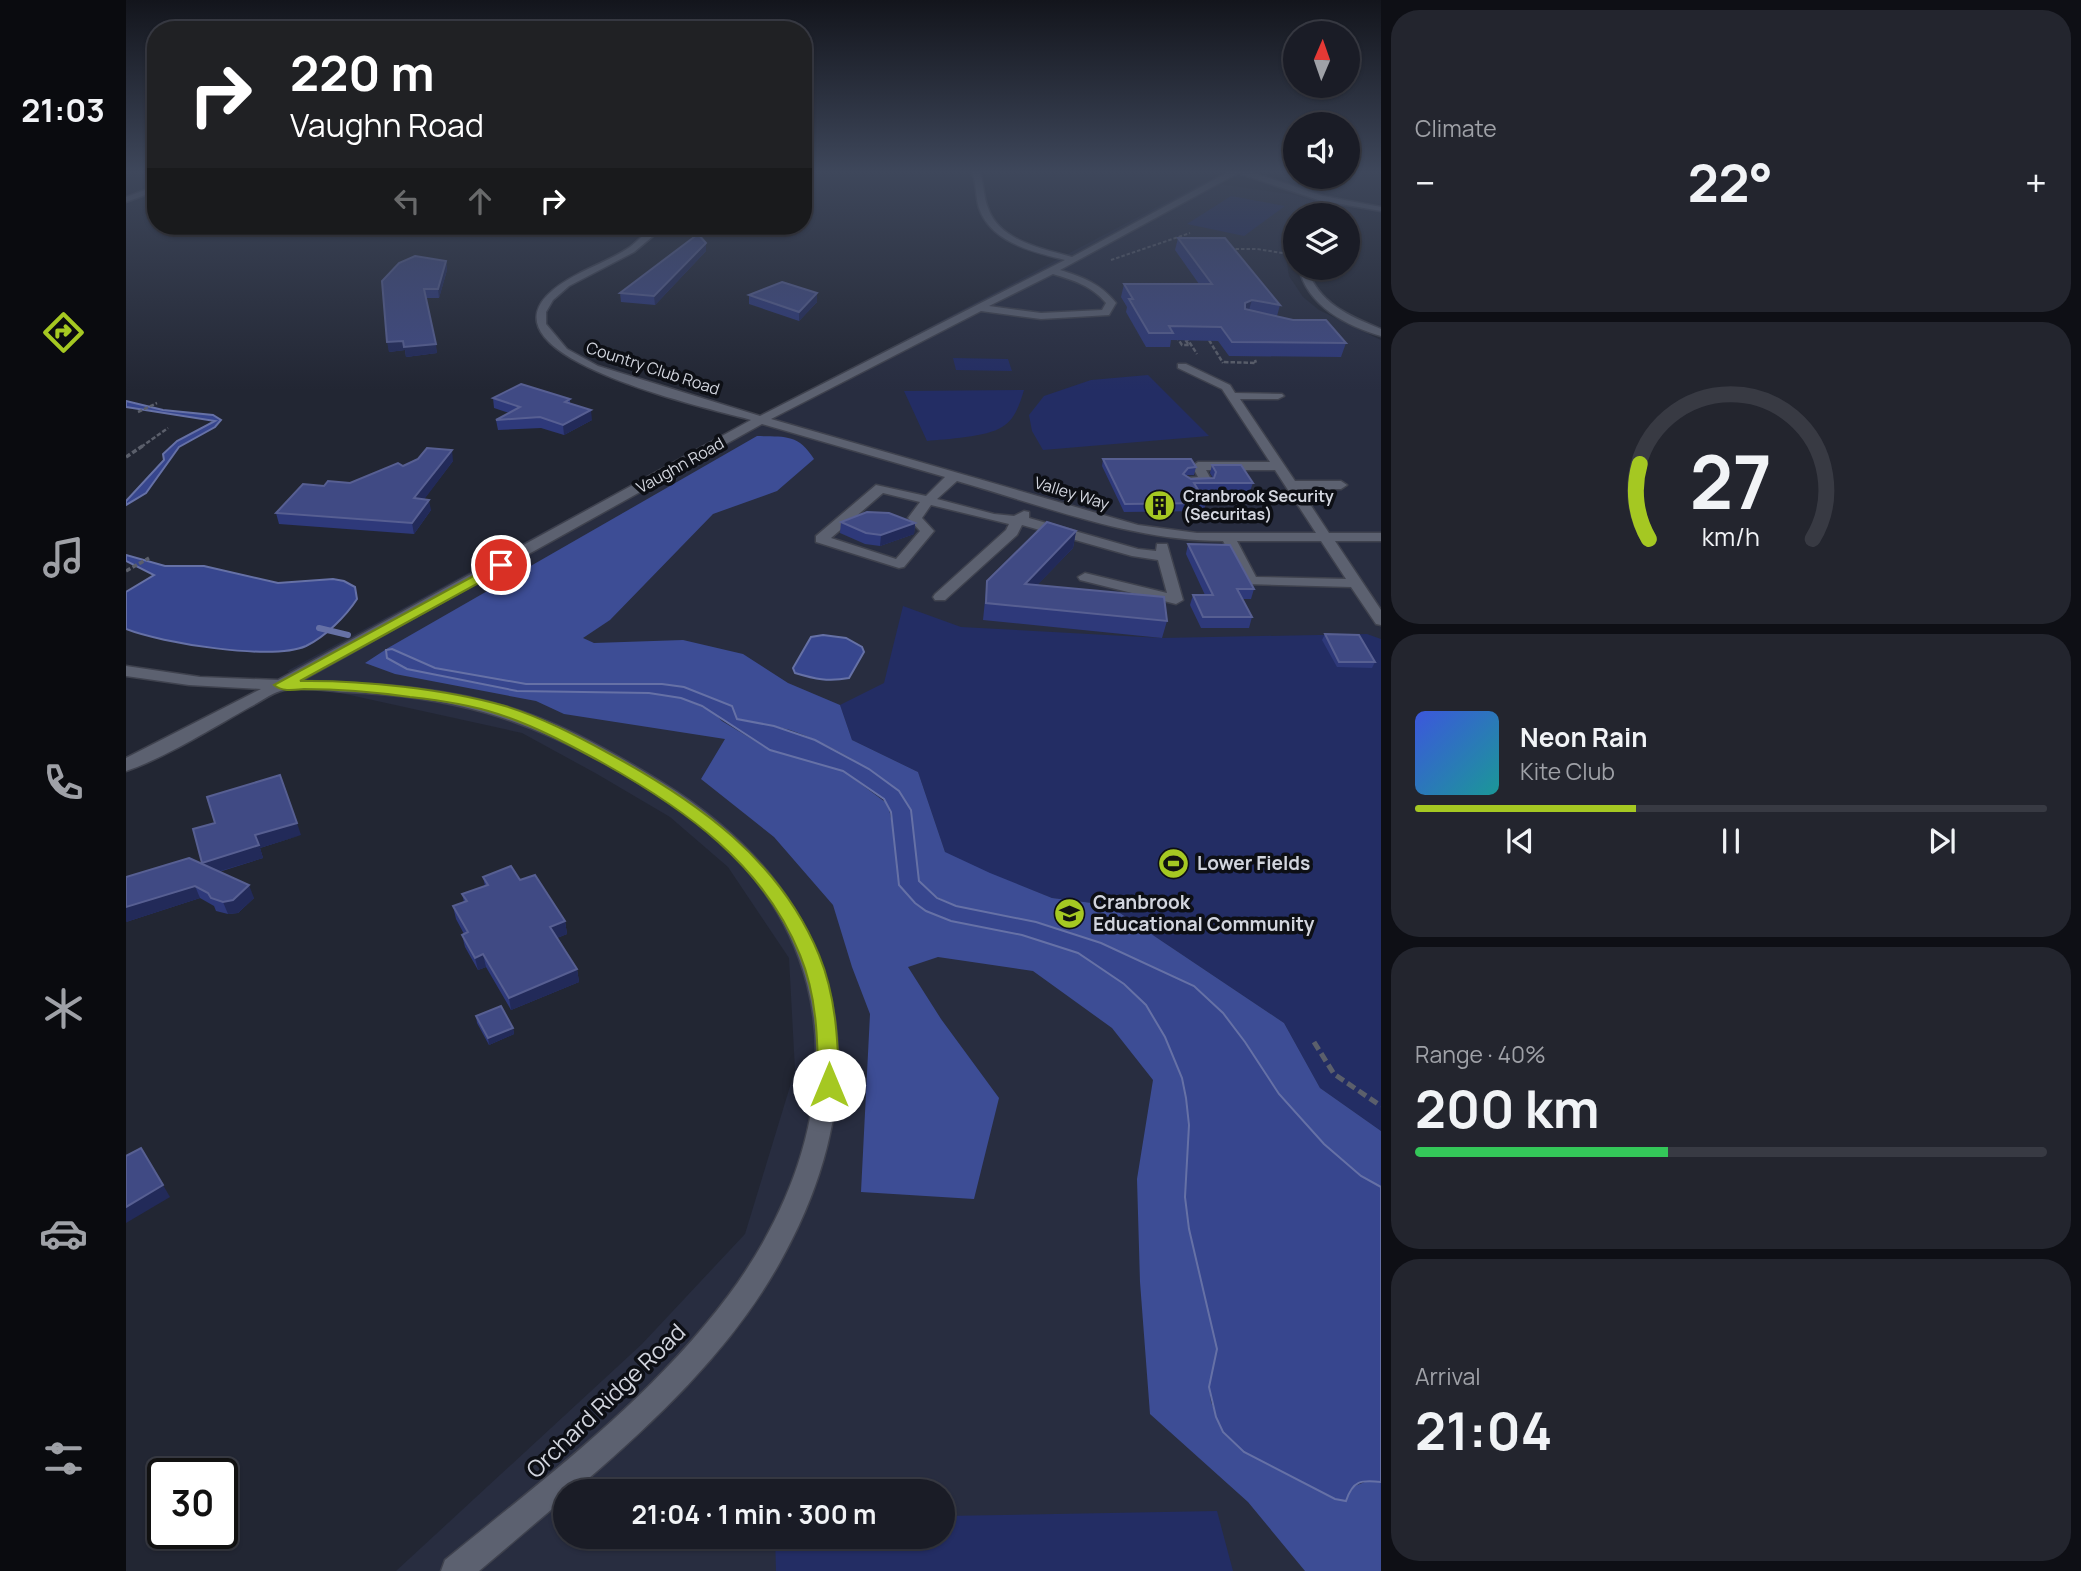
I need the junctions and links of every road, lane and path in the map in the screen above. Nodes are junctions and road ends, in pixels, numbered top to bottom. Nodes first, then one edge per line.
1 (639, 243) edge
2 (1022, 243) edge
3 (1101, 243) edge
4 (1160, 243) edge
5 (1219, 248) edge
6 (1283, 253) edge
7 (1070, 260) junction
8 (1108, 261) dead end
9 (1050, 270) junction
10 (1307, 280) edge
11 (977, 307) junction
12 (1352, 320) junction
13 (1335, 326) edge
14 (1171, 327) edge
15 (1381, 333) edge
16 (1209, 340) edge
17 (1189, 345) junction
18 (1194, 348) junction
19 (1197, 354) dead end
20 (1255, 360) edge
21 (1182, 366) dead end
22 (1232, 396) junction
23 (1278, 396) dead end
24 (157, 403) dead end
25 (138, 412) dead end
26 (764, 419) junction
27 (168, 428) dead end
28 (126, 457) edge
29 (1279, 466) junction
30 (955, 476) junction
31 (1190, 481) edge
32 (1341, 485) dead end
33 (1295, 489) junction
34 (1210, 494) edge
35 (928, 500) junction
36 (1040, 502) junction
37 (1018, 520) junction
38 (1158, 533) junction
39 (1227, 537) junction
40 (1327, 537) junction
41 (1381, 537) edge
42 (1164, 556) junction
43 (149, 558) dead end
44 (126, 571) edge
45 (1085, 577) dead end
46 (1356, 583) junction
47 (940, 597) dead end
48 (1381, 621) edge
49 (126, 671) edge
50 (282, 685) junction
51 (126, 765) edge
52 (1314, 1042) dead end
53 (1381, 1106) edge
54 (456, 1571) edge

1 - 26 street, Country Club Road
2 - 7 street
3 - 7 street, Vaughn Road
4 - 8 path
5 - 6 path
7 - 9 street, Vaughn Road
9 - 11 street, Vaughn Road
9 - 11 street
10 - 12 street
11 - 26 street, Vaughn Road
12 - 13 street
12 - 15 street
14 - 17 path
16 - 20 path
17 - 18 path
17 - 18 path
18 - 19 path
21 - 22 street
22 - 23 street
22 - 29 street
24 - 25 path
26 - 30 street, Valley Way
26 - 50 street, Vaughn Road
27 - 28 path
29 - 31 street
29 - 33 street
30 - 35 street
30 - 36 street, Valley Way
32 - 33 street
33 - 34 path
33 - 40 street
35 - 35 street
35 - 37 street
36 - 37 street
36 - 38 street, Valley Way
37 - 42 street
37 - 47 street
38 - 39 street, Valley Way
38 - 42 street
39 - 40 street, Valley Way
39 - 46 street
40 - 41 street, Valley Way
40 - 46 street
42 - 45 street
43 - 44 path
46 - 48 street
49 - 50 street, Orchard Ridge Road
50 - 51 street, Vaughn Road
50 - 54 street, Orchard Ridge Road
52 - 53 path

